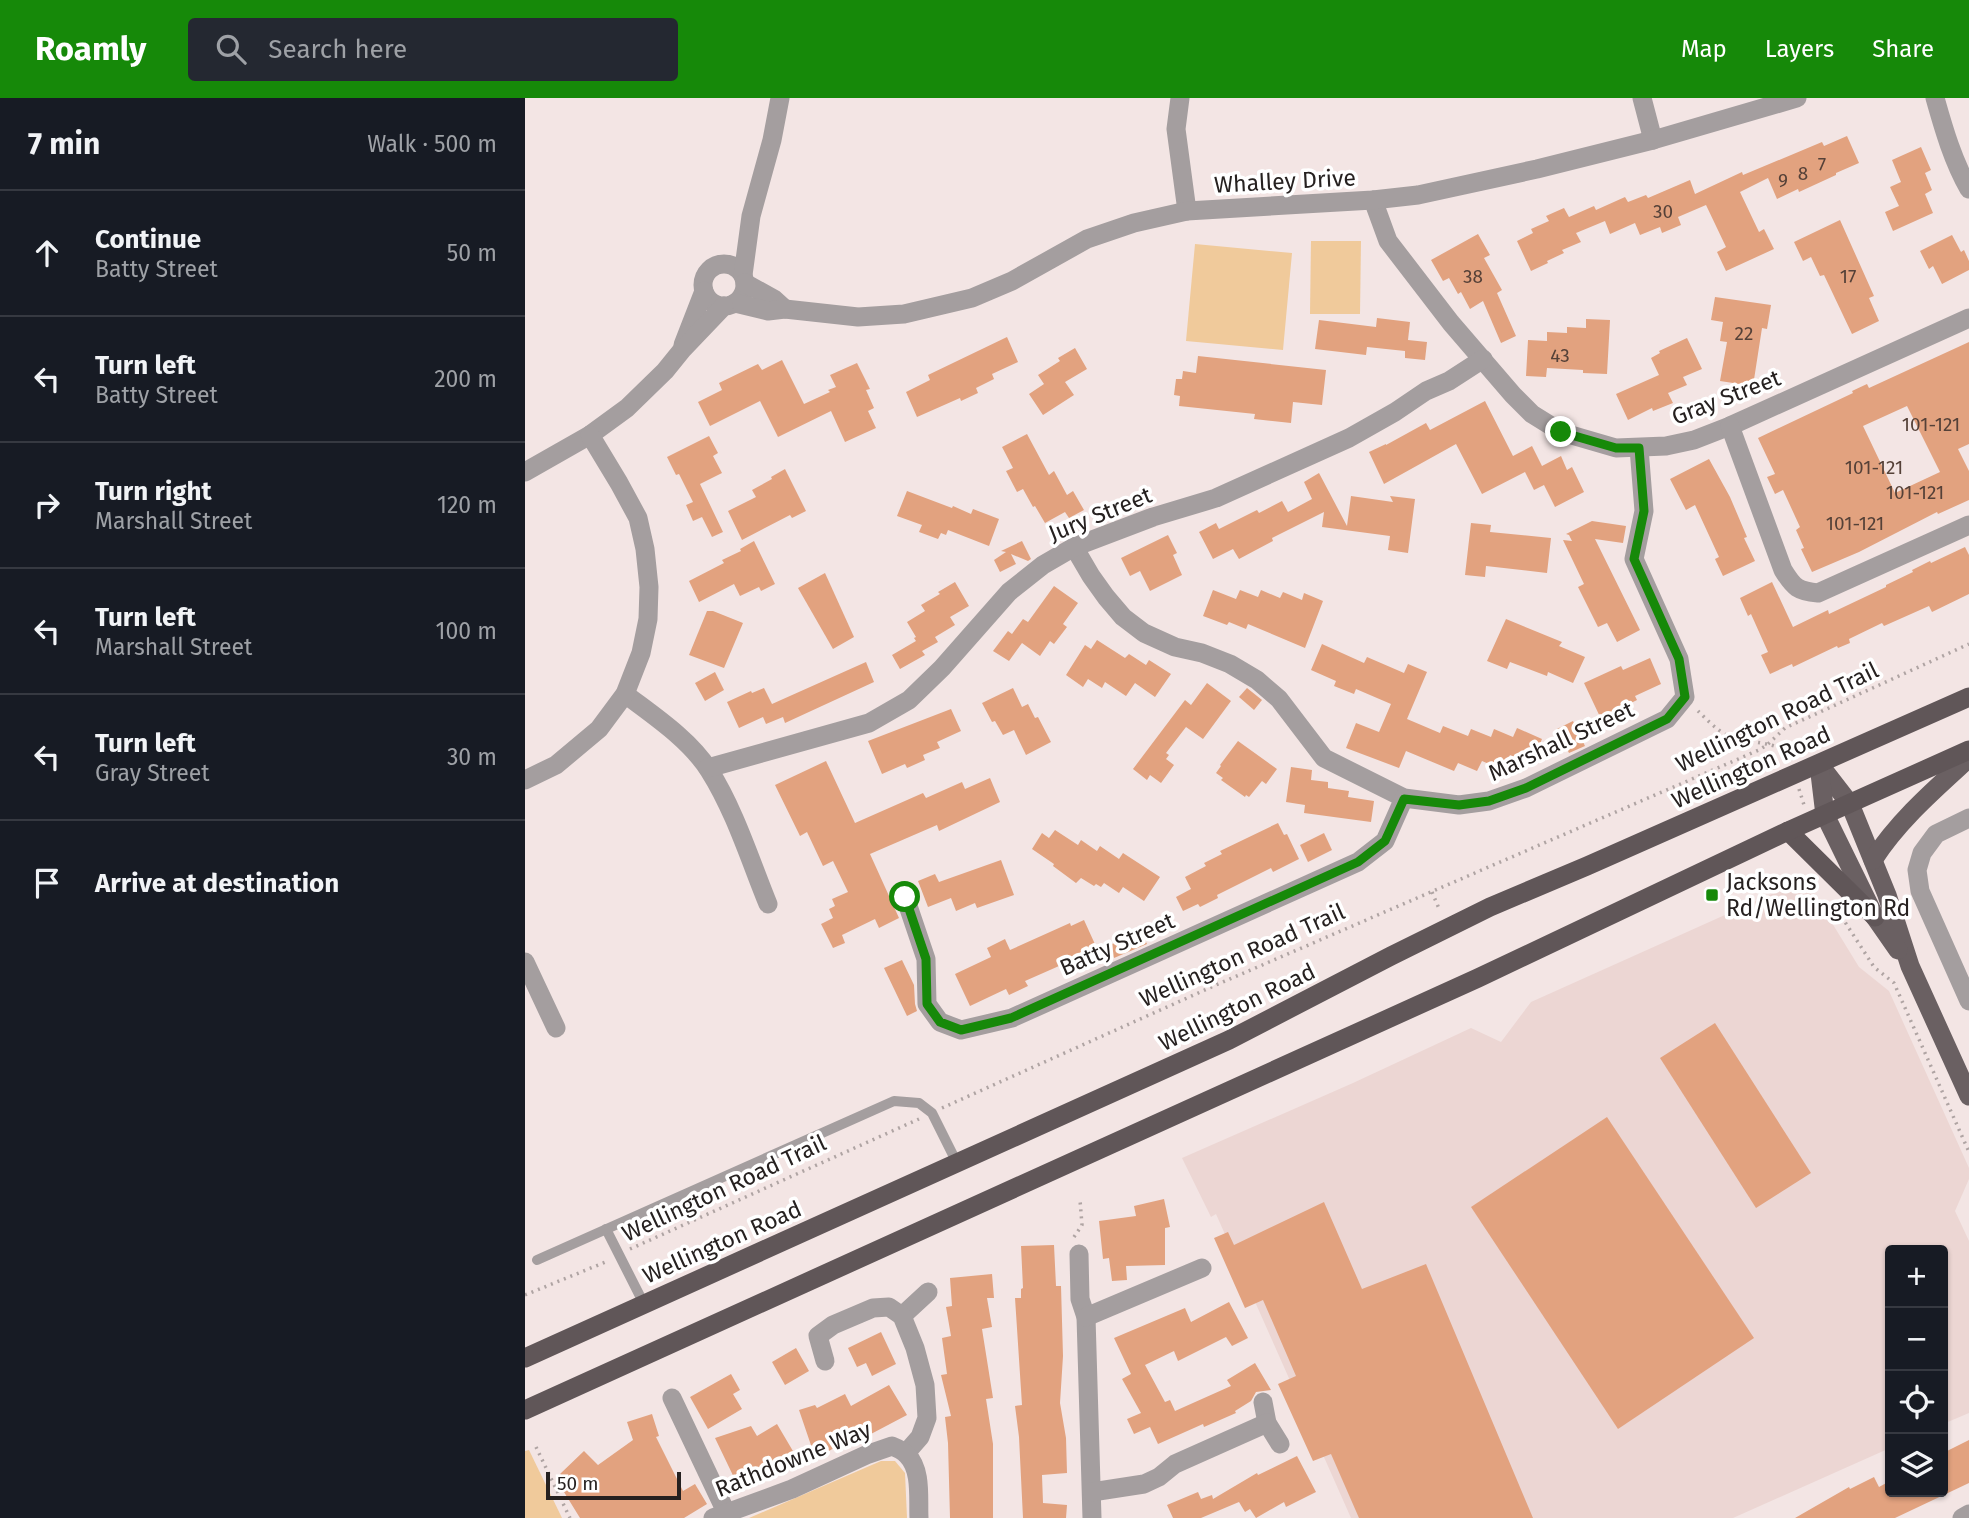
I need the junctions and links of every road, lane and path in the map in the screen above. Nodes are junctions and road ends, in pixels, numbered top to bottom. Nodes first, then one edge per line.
1 (779, 98) edge
2 (1180, 98) edge
3 (1642, 98) edge
4 (1797, 98) edge
5 (1935, 98) edge
6 (1653, 140) junction
7 (1969, 189) edge
8 (1382, 198) junction
9 (1187, 211) junction
10 (751, 216) junction
11 (719, 265) junction
12 (744, 279) junction
13 (704, 291) junction
14 (729, 305) junction
15 (785, 309) junction
16 (1969, 318) edge
17 (682, 350) junction
18 (1479, 354) junction
19 (1730, 426) junction
20 (590, 435) junction
21 (1639, 448) junction
22 (525, 472) edge
23 (1969, 524) edge
24 (1074, 548) junction
25 (1969, 644) edge
26 (625, 694) junction
27 (1685, 697) junction
28 (1969, 697) edge
29 (1767, 745) junction
30 (1969, 750) edge
31 (1969, 758) edge
32 (1819, 764) junction
33 (708, 768) junction
34 (1795, 775) junction
35 (525, 780) edge
36 (1404, 799) junction
37 (1850, 804) junction
38 (1818, 818) junction
39 (1969, 818) edge
40 (1788, 831) junction
41 (1873, 860) junction
42 (1432, 892) junction
43 (905, 897) dead end
44 (1830, 898) dead end
45 (768, 904) dead end
46 (1440, 911) dead end
47 (1875, 917) junction
48 (525, 962) edge
49 (1910, 966) junction
50 (1969, 1002) edge
51 (556, 1028) dead end
52 (1969, 1096) edge
53 (932, 1113) junction
54 (1969, 1152) edge
55 (957, 1163) junction
56 (1080, 1200) dead end
57 (605, 1229) junction
58 (1079, 1254) joint
59 (620, 1256) junction
60 (537, 1260) dead end
61 (1202, 1268) dead end
62 (928, 1292) dead end
63 (525, 1294) edge
64 (644, 1304) junction
65 (902, 1316) junction
66 (1086, 1317) junction
67 (525, 1358) edge
68 (825, 1361) dead end
69 (672, 1398) dead end
70 (1263, 1402) dead end
71 (525, 1410) edge
72 (1267, 1423) junction
73 (1280, 1444) dead end
74 (536, 1447) dead end
75 (906, 1453) junction
76 (1091, 1492) junction
77 (1969, 1514) edge
78 (720, 1515) edge
79 (570, 1518) edge
80 (919, 1518) edge
81 (1092, 1518) edge
82 (1962, 1518) edge

1 - 10 street
2 - 9 street
3 - 6 street
4 - 6 street, Whalley Drive
5 - 7 street
6 - 8 street, Whalley Drive
8 - 9 street, Whalley Drive
8 - 18 street, Gray Street
9 - 15 street, Whalley Drive
10 - 11 street
10 - 12 street
11 - 12 street
11 - 13 street
12 - 14 street
12 - 15 street, Whalley Drive
13 - 14 street
13 - 17 street
14 - 15 street, Whalley Drive
14 - 17 street
16 - 19 street, Gray Street
17 - 20 street
18 - 21 street, Gray Street
18 - 24 street, Jury Street
19 - 21 street, Gray Street
19 - 23 street
20 - 22 street
20 - 26 street
21 - 27 street
24 - 33 street, Jury Street
24 - 36 street, Marshall Street
25 - 29 path, Wellington Road Trail
26 - 33 street
26 - 35 street
27 - 29 path
27 - 36 street, Marshall Street
28 - 32 highway, Wellington Road
29 - 34 path
29 - 42 path, Wellington Road Trail
30 - 37 highway
31 - 41 main road
32 - 34 highway, Wellington Road
32 - 37 main road
32 - 38 main road
33 - 45 street
34 - 38 path
34 - 55 highway, Wellington Road
36 - 43 street, Batty Street
37 - 38 highway
37 - 41 main road
38 - 40 highway
38 - 47 main road
39 - 50 street
40 - 47 highway
40 - 71 highway
41 - 49 main road
42 - 46 path
42 - 53 path, Wellington Road Trail
44 - 54 path
47 - 49 main road
48 - 51 street
49 - 52 main road
53 - 55 lane
53 - 57 lane
53 - 59 path, Wellington Road Trail
55 - 64 highway, Wellington Road
56 - 58 path
57 - 59 lane
57 - 60 lane
58 - 66 street
59 - 63 path, Wellington Road Trail
59 - 64 lane
61 - 66 street
62 - 65 street
64 - 67 highway, Wellington Road
65 - 68 street
65 - 75 street
66 - 76 street
69 - 78 street
70 - 72 street
72 - 73 street
72 - 76 street
74 - 79 path
75 - 78 street, Rathdowne Way
75 - 80 street, Rathdowne Way
76 - 81 street
77 - 82 street

